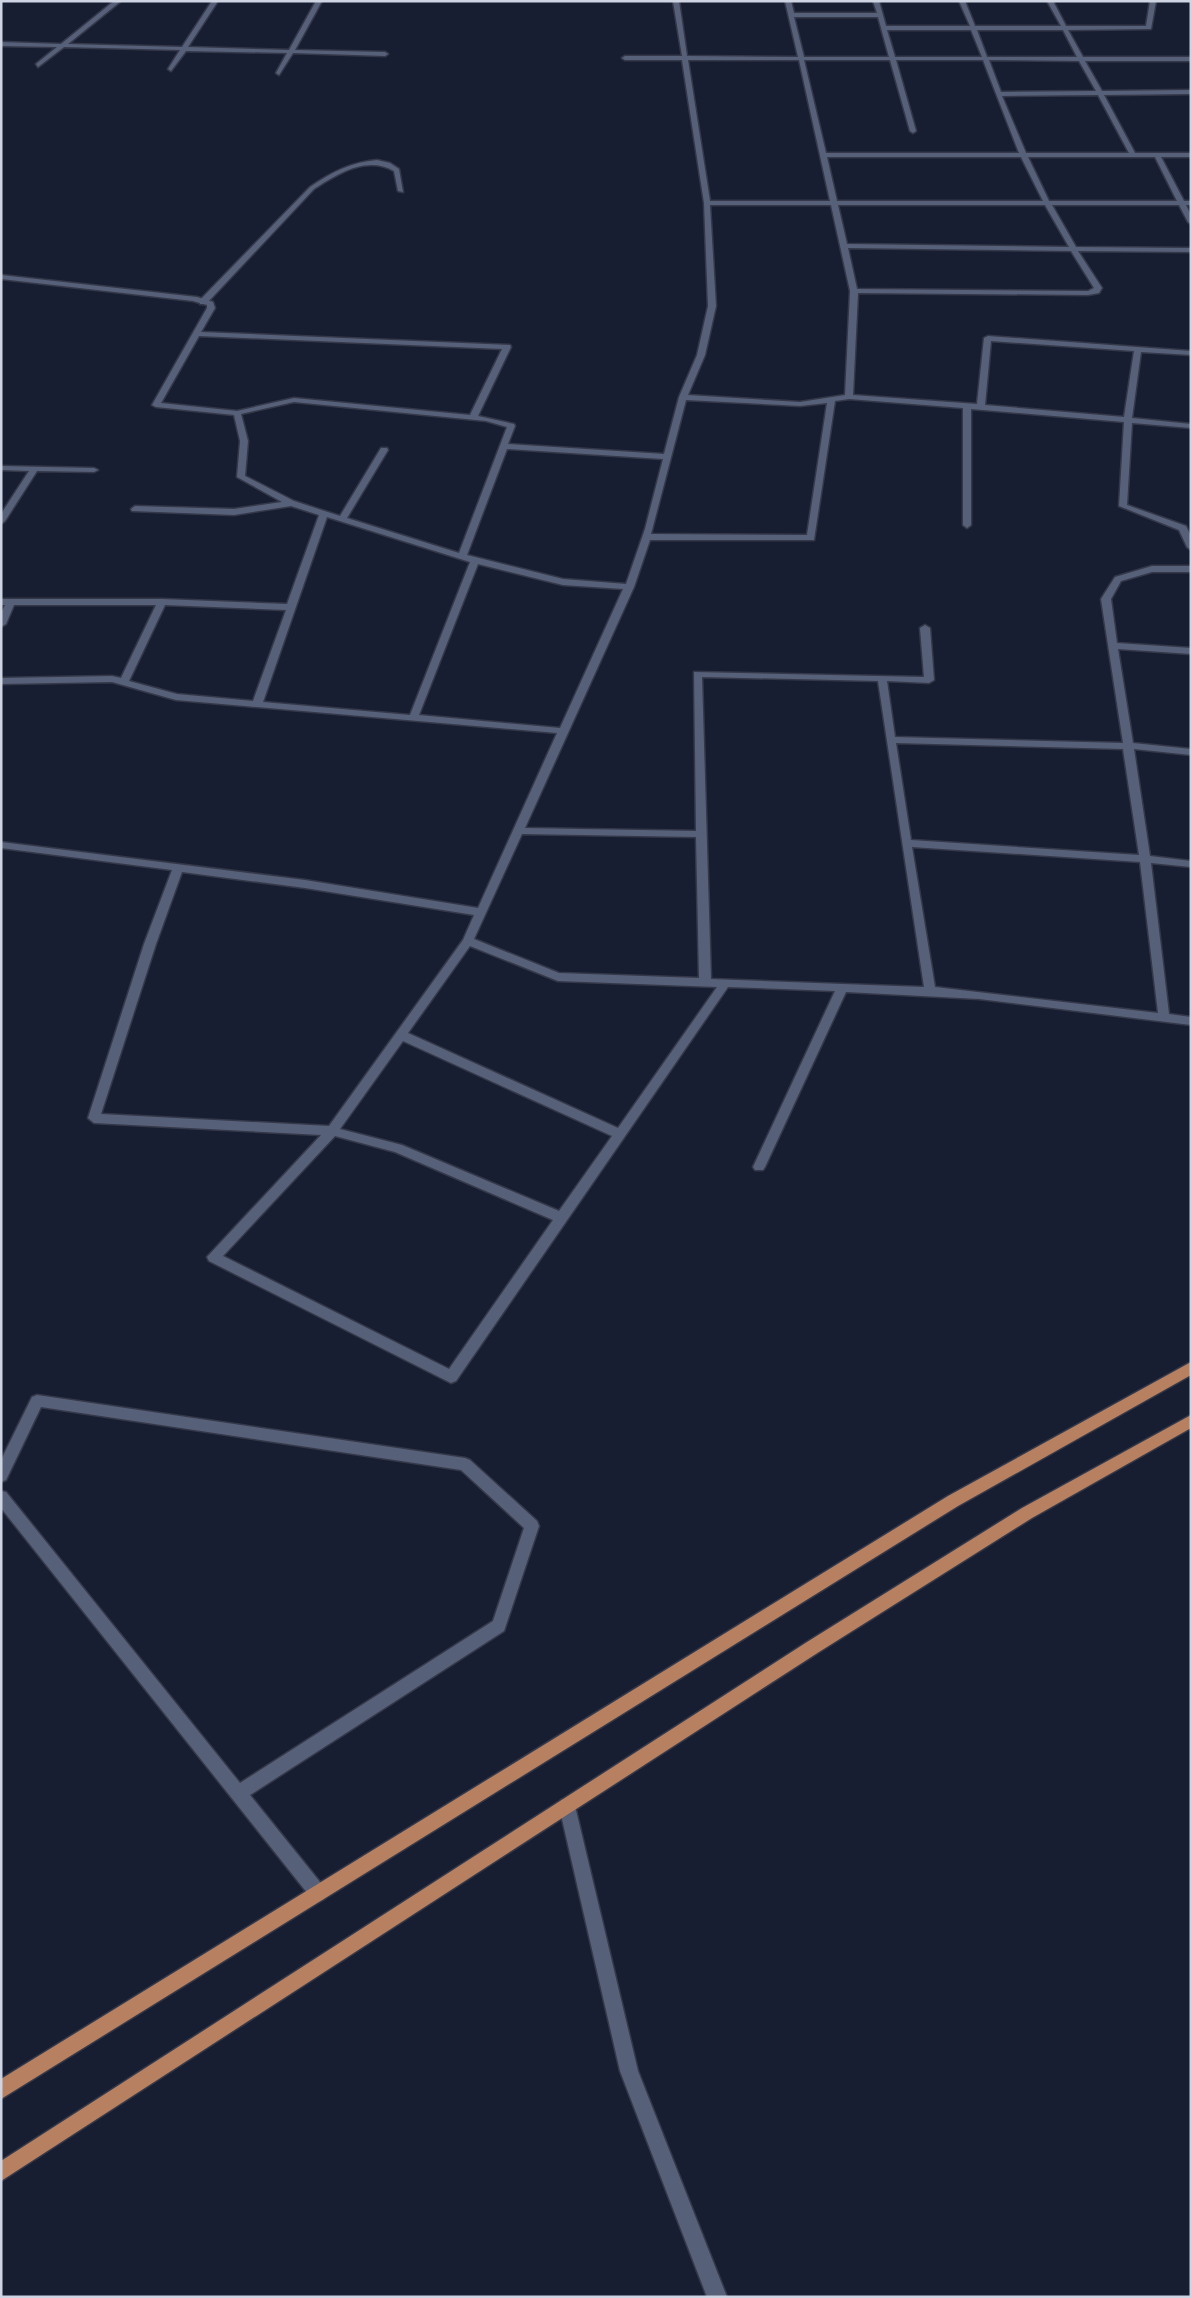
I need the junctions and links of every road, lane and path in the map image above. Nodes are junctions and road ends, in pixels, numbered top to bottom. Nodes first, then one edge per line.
1 (118, 1) edge
2 (215, 1) edge
3 (319, 1) edge
4 (676, 1) edge
5 (788, 1) edge
6 (876, 1) edge
7 (962, 1) edge
8 (1050, 1) edge
9 (1153, 1) edge
10 (791, 15) junction
11 (880, 15) junction
12 (884, 28) junction
13 (974, 28) junction
14 (1064, 28) junction
15 (1, 44) edge
16 (62, 45) junction
17 (184, 49) junction
18 (292, 52) junction
19 (385, 54) dead end
20 (625, 58) dead end
21 (685, 58) junction
22 (801, 58) junction
23 (893, 58) junction
24 (986, 58) junction
25 (1080, 58) junction
26 (1191, 60) edge
27 (38, 65) dead end
28 (171, 69) dead end
29 (280, 73) dead end
30 (1191, 92) edge
31 (1099, 93) junction
32 (1000, 94) junction
33 (913, 131) dead end
34 (824, 155) junction
35 (1024, 155) junction
36 (1134, 155) junction
37 (1157, 155) junction
38 (1191, 155) edge
39 (401, 191) dead end
40 (707, 203) junction
41 (834, 203) junction
42 (1049, 203) junction
43 (1181, 203) junction
44 (1191, 203) edge
45 (1191, 222) edge
46 (844, 246) junction
47 (1073, 249) junction
48 (1191, 250) edge
49 (3, 280) edge
50 (854, 291) junction
51 (204, 302) junction
52 (196, 334) junction
53 (1138, 349) junction
54 (1191, 353) edge
55 (683, 397) junction
56 (849, 397) junction
57 (831, 400) junction
58 (968, 406) junction
59 (981, 407) junction
60 (237, 414) junction
61 (473, 418) junction
62 (1128, 420) junction
63 (1191, 426) edge
64 (504, 446) junction
65 (384, 450) dead end
66 (668, 457) junction
67 (1, 468) edge
68 (35, 468) junction
69 (94, 470) dead end
70 (291, 503) junction
71 (135, 509) dead end
72 (324, 514) junction
73 (342, 519) junction
74 (1, 521) edge
75 (967, 525) dead end
76 (647, 537) junction
77 (1191, 547) edge
78 (462, 556) junction
79 (475, 561) junction
80 (1191, 569) edge
81 (629, 587) junction
82 (1, 602) edge
83 (12, 602) junction
84 (162, 602) junction
85 (291, 607) junction
86 (1, 624) edge
87 (924, 628) dead end
88 (1114, 646) junction
89 (1191, 651) edge
90 (882, 678) junction
91 (1, 681) edge
92 (124, 682) junction
93 (257, 704) junction
94 (414, 716) junction
95 (564, 730) junction
96 (890, 740) junction
97 (1129, 746) junction
98 (1191, 752) edge
99 (518, 831) junction
100 (702, 834) junction
101 (908, 843) junction
102 (1, 845) edge
103 (1145, 859) junction
104 (1191, 864) edge
105 (178, 868) junction
106 (481, 912) junction
107 (468, 941) junction
108 (706, 984) junction
109 (724, 985) junction
110 (842, 989) junction
111 (930, 991) junction
112 (1164, 1018) junction
113 (1191, 1021) edge
114 (401, 1035) junction
115 (332, 1132) junction
116 (620, 1134) junction
117 (758, 1167) dead end
118 (562, 1218) junction
119 (1191, 1368) edge
120 (1191, 1421) edge
121 (1, 1476) edge
122 (1, 1497) edge
123 (238, 1794) junction
124 (567, 1806) junction
125 (318, 1893) junction
126 (1, 2090) edge
127 (1, 2172) edge
128 (716, 2297) edge

1 - 16 street
2 - 17 street
3 - 18 street
4 - 21 street
5 - 10 street
6 - 11 street
7 - 13 street
8 - 14 street
9 - 14 street
10 - 11 street
10 - 22 street
11 - 12 street
12 - 13 street
12 - 23 street
13 - 14 street
13 - 24 street
14 - 25 street
15 - 16 street
16 - 17 street
16 - 27 street
17 - 18 street
17 - 28 street
18 - 19 street
18 - 29 street
20 - 21 street
21 - 22 street
21 - 40 street
22 - 23 street
22 - 34 street
23 - 24 street
23 - 33 street
24 - 25 street
24 - 32 street
25 - 26 street
25 - 31 street
30 - 31 street
31 - 32 street
31 - 36 street
32 - 35 street
34 - 35 street
34 - 41 street
35 - 36 street
35 - 42 street
36 - 37 street
37 - 38 street
37 - 43 street
39 - 51 street
40 - 41 street
40 - 55 street
41 - 42 street
41 - 46 street
42 - 43 street
42 - 47 street
43 - 44 street
43 - 45 street
46 - 47 street
46 - 50 street
47 - 48 street
47 - 50 street
49 - 51 street
50 - 56 street
51 - 52 street
52 - 60 street
52 - 61 street
53 - 54 street
53 - 59 street
53 - 62 street
55 - 57 street
55 - 66 street
56 - 57 street
56 - 58 street
57 - 76 street
58 - 59 street
58 - 75 street
59 - 62 street
60 - 61 street
60 - 70 street
61 - 64 street
62 - 63 street
62 - 77 street
64 - 66 street
64 - 78 street
65 - 73 street
66 - 76 street
67 - 68 street
68 - 69 street
68 - 74 street
70 - 71 street
70 - 72 street
72 - 73 street
72 - 85 street
73 - 78 street
76 - 81 street
78 - 79 street
79 - 81 street
79 - 94 street
80 - 88 street
81 - 95 street
82 - 83 street
83 - 84 street
83 - 86 street
84 - 85 street
84 - 92 street
85 - 93 street
87 - 90 street
88 - 89 street
88 - 97 street
90 - 96 street
90 - 100 street
91 - 92 street
92 - 93 street
93 - 94 street
94 - 95 street
95 - 99 street
96 - 97 street
96 - 101 street
97 - 98 street
97 - 103 street
99 - 100 street
99 - 106 street
100 - 108 street
101 - 103 street
101 - 111 street
102 - 105 street
103 - 104 street
103 - 112 street
105 - 106 street
105 - 115 street
106 - 107 street
107 - 108 street
107 - 114 street
108 - 109 street
109 - 110 street
109 - 116 street
110 - 111 street
110 - 117 street
111 - 112 street
112 - 113 street
114 - 115 street
114 - 116 street
115 - 118 street
115 - 118 street
116 - 118 street
119 - 125 main road
120 - 124 main road
121 - 123 street
122 - 123 street
123 - 125 street
124 - 127 main road
124 - 128 street
125 - 126 main road

